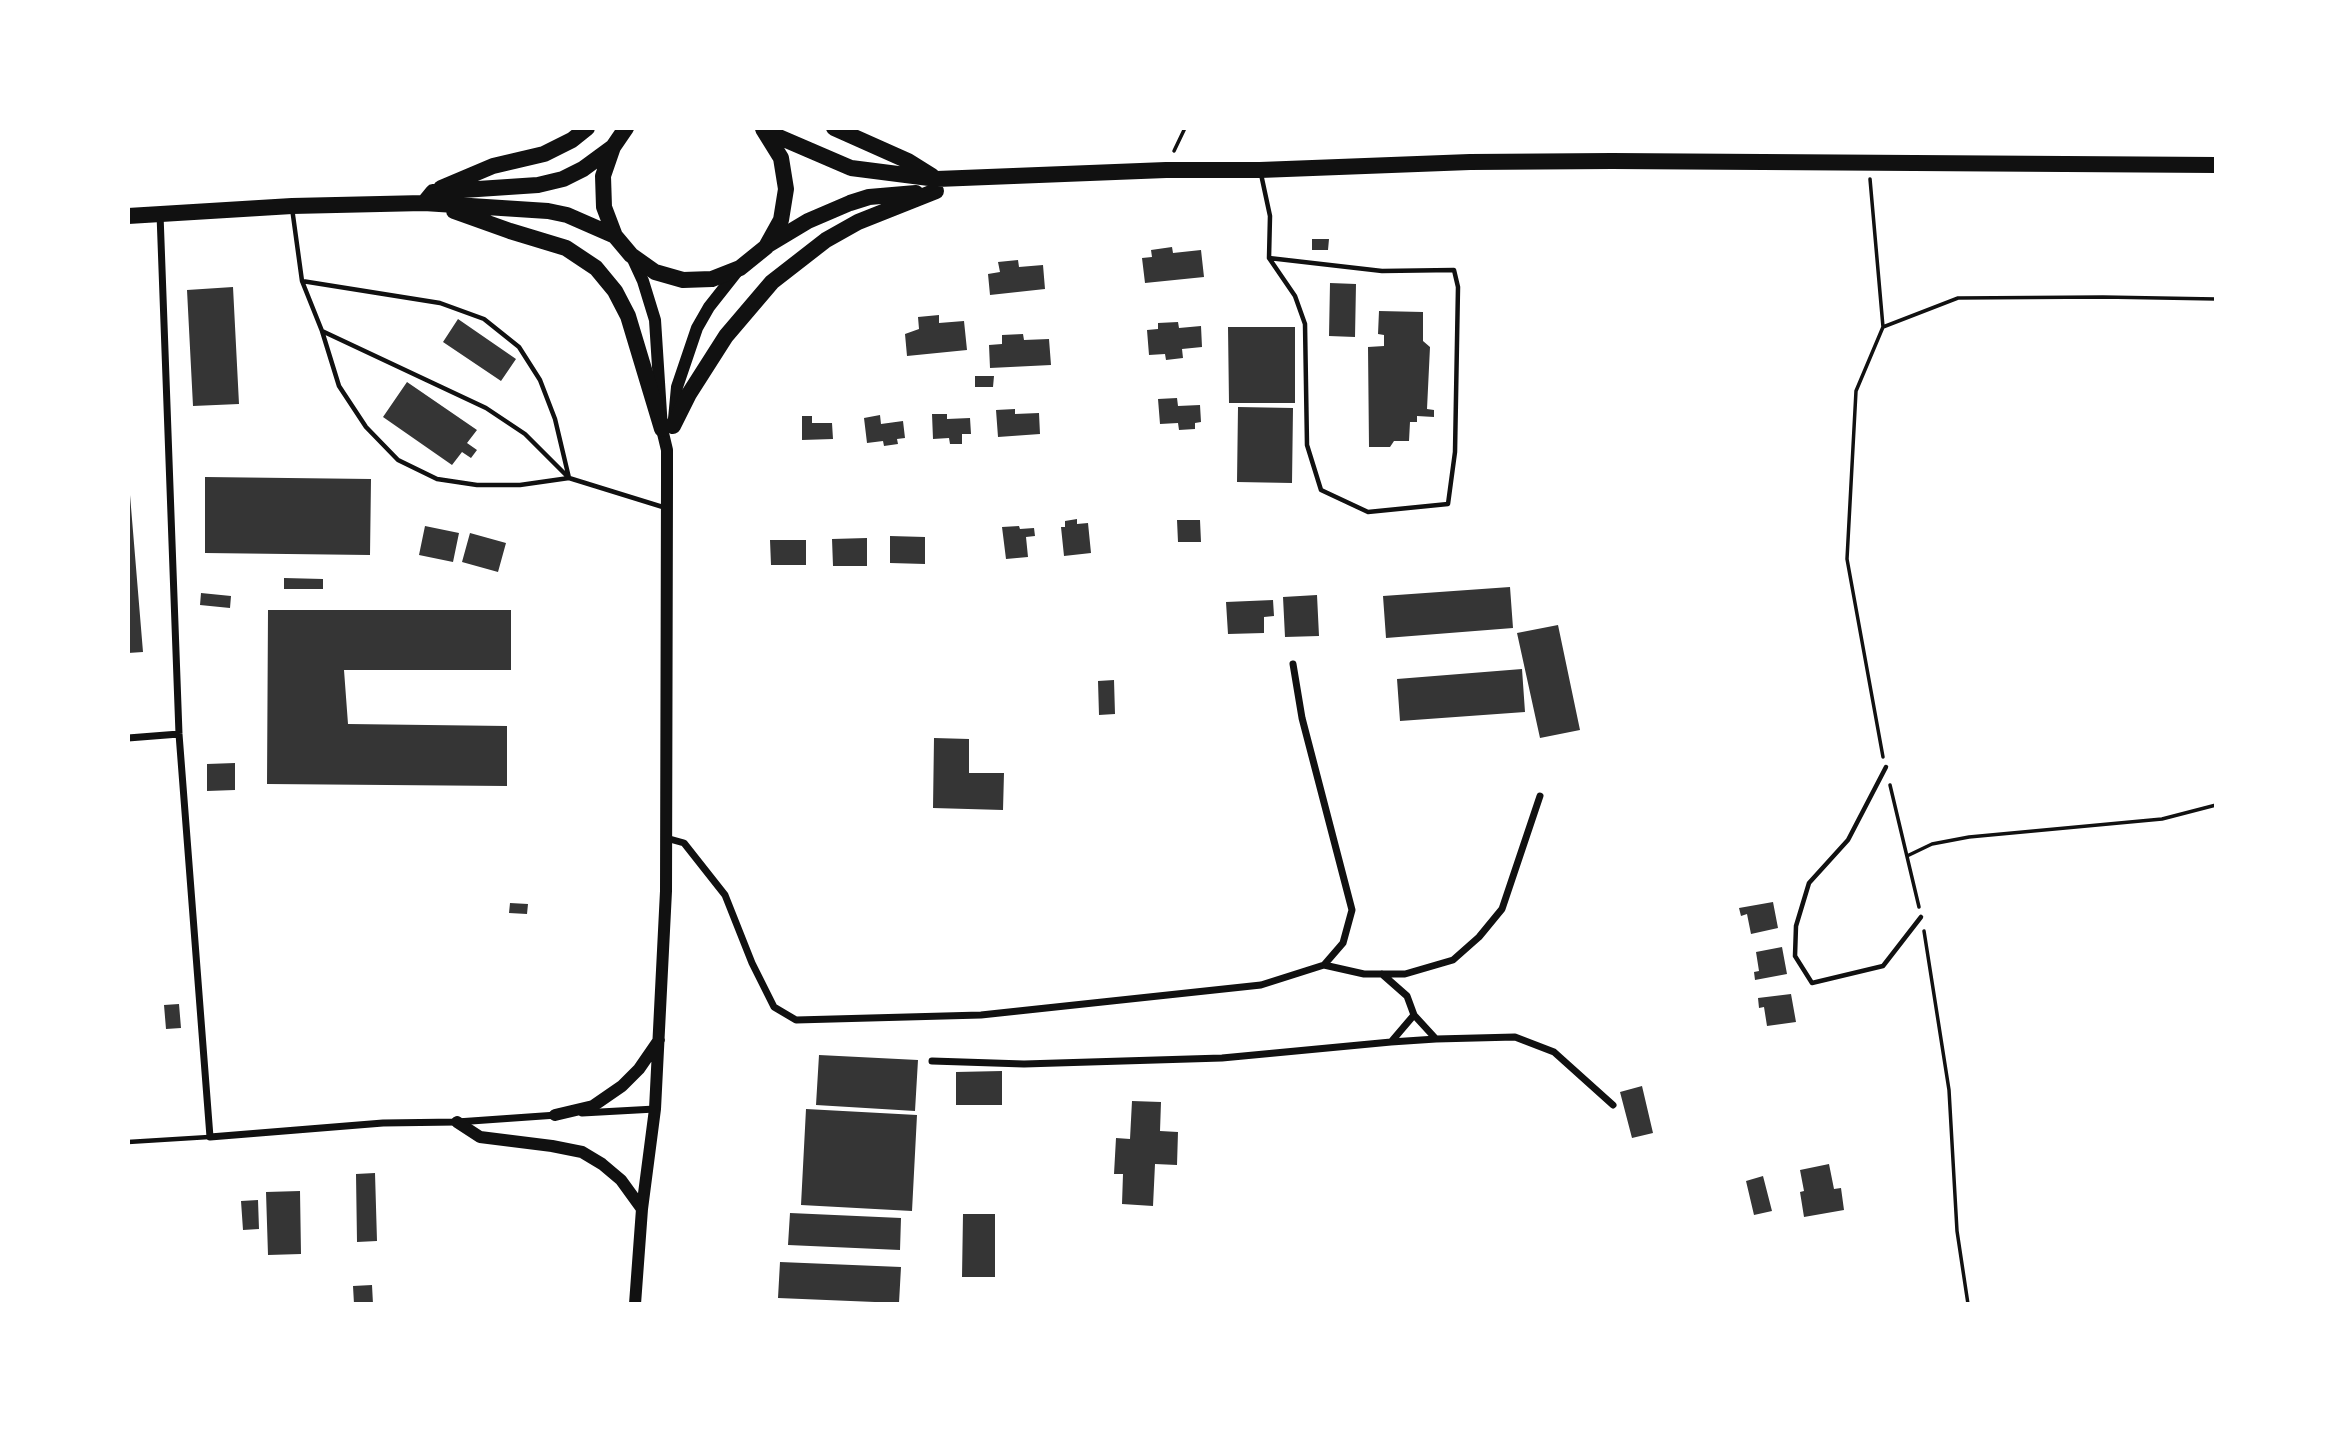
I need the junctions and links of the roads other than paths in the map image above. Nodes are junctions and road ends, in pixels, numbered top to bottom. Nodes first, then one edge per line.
1 (587, 128) edge
2 (626, 128) edge
3 (834, 128) edge
4 (763, 129) edge
5 (613, 147) junction
6 (2216, 165) edge
7 (1260, 170) junction
8 (936, 185) junction
9 (431, 199) junction
10 (292, 206) junction
11 (160, 215) junction
12 (128, 216) edge
13 (615, 236) junction
14 (766, 247) junction
15 (631, 255) junction
16 (1269, 258) junction
17 (740, 268) junction
18 (302, 281) junction
19 (322, 331) junction
20 (668, 428) junction
21 (569, 478) junction
22 (667, 509) junction
23 (1293, 664) dead end
24 (179, 734) junction
25 (128, 738) edge
26 (1886, 766) road end
27 (1539, 796) dead end
28 (665, 838) junction
29 (1921, 917) road end
30 (1324, 965) junction
31 (1382, 974) junction
32 (1415, 1015) junction
33 (660, 1038) junction
34 (1436, 1039) junction
35 (1391, 1042) junction
36 (932, 1061) dead end
37 (1613, 1105) dead end
38 (655, 1109) junction
39 (555, 1115) junction
40 (457, 1122) junction
41 (210, 1137) junction
42 (128, 1142) edge
43 (642, 1209) junction
44 (635, 1304) edge

1 - 9 highway
2 - 5 highway
3 - 8 highway
4 - 8 highway
4 - 14 highway
5 - 9 highway
5 - 13 highway
6 - 7 highway
7 - 8 highway
7 - 16 lane
8 - 14 highway
8 - 20 highway
9 - 10 highway
9 - 13 highway
9 - 20 highway
10 - 11 highway
10 - 18 lane
11 - 12 highway
11 - 24 street
13 - 15 highway
14 - 17 highway
15 - 17 highway
15 - 20 main road
16 - 16 lane
17 - 20 main road
18 - 19 lane
18 - 21 lane
19 - 21 lane
19 - 21 lane
20 - 22 main road
21 - 22 lane
22 - 28 main road
23 - 30 street
24 - 25 street
24 - 41 street
26 - 29 lane
27 - 31 street
28 - 30 street
28 - 33 main road
30 - 31 street
31 - 32 street
32 - 34 street
32 - 35 street
33 - 38 main road
33 - 39 main road
34 - 35 street
34 - 37 street
35 - 36 street
38 - 39 street
38 - 43 main road
39 - 40 street
40 - 41 street
40 - 43 main road
41 - 42 lane
43 - 44 main road

